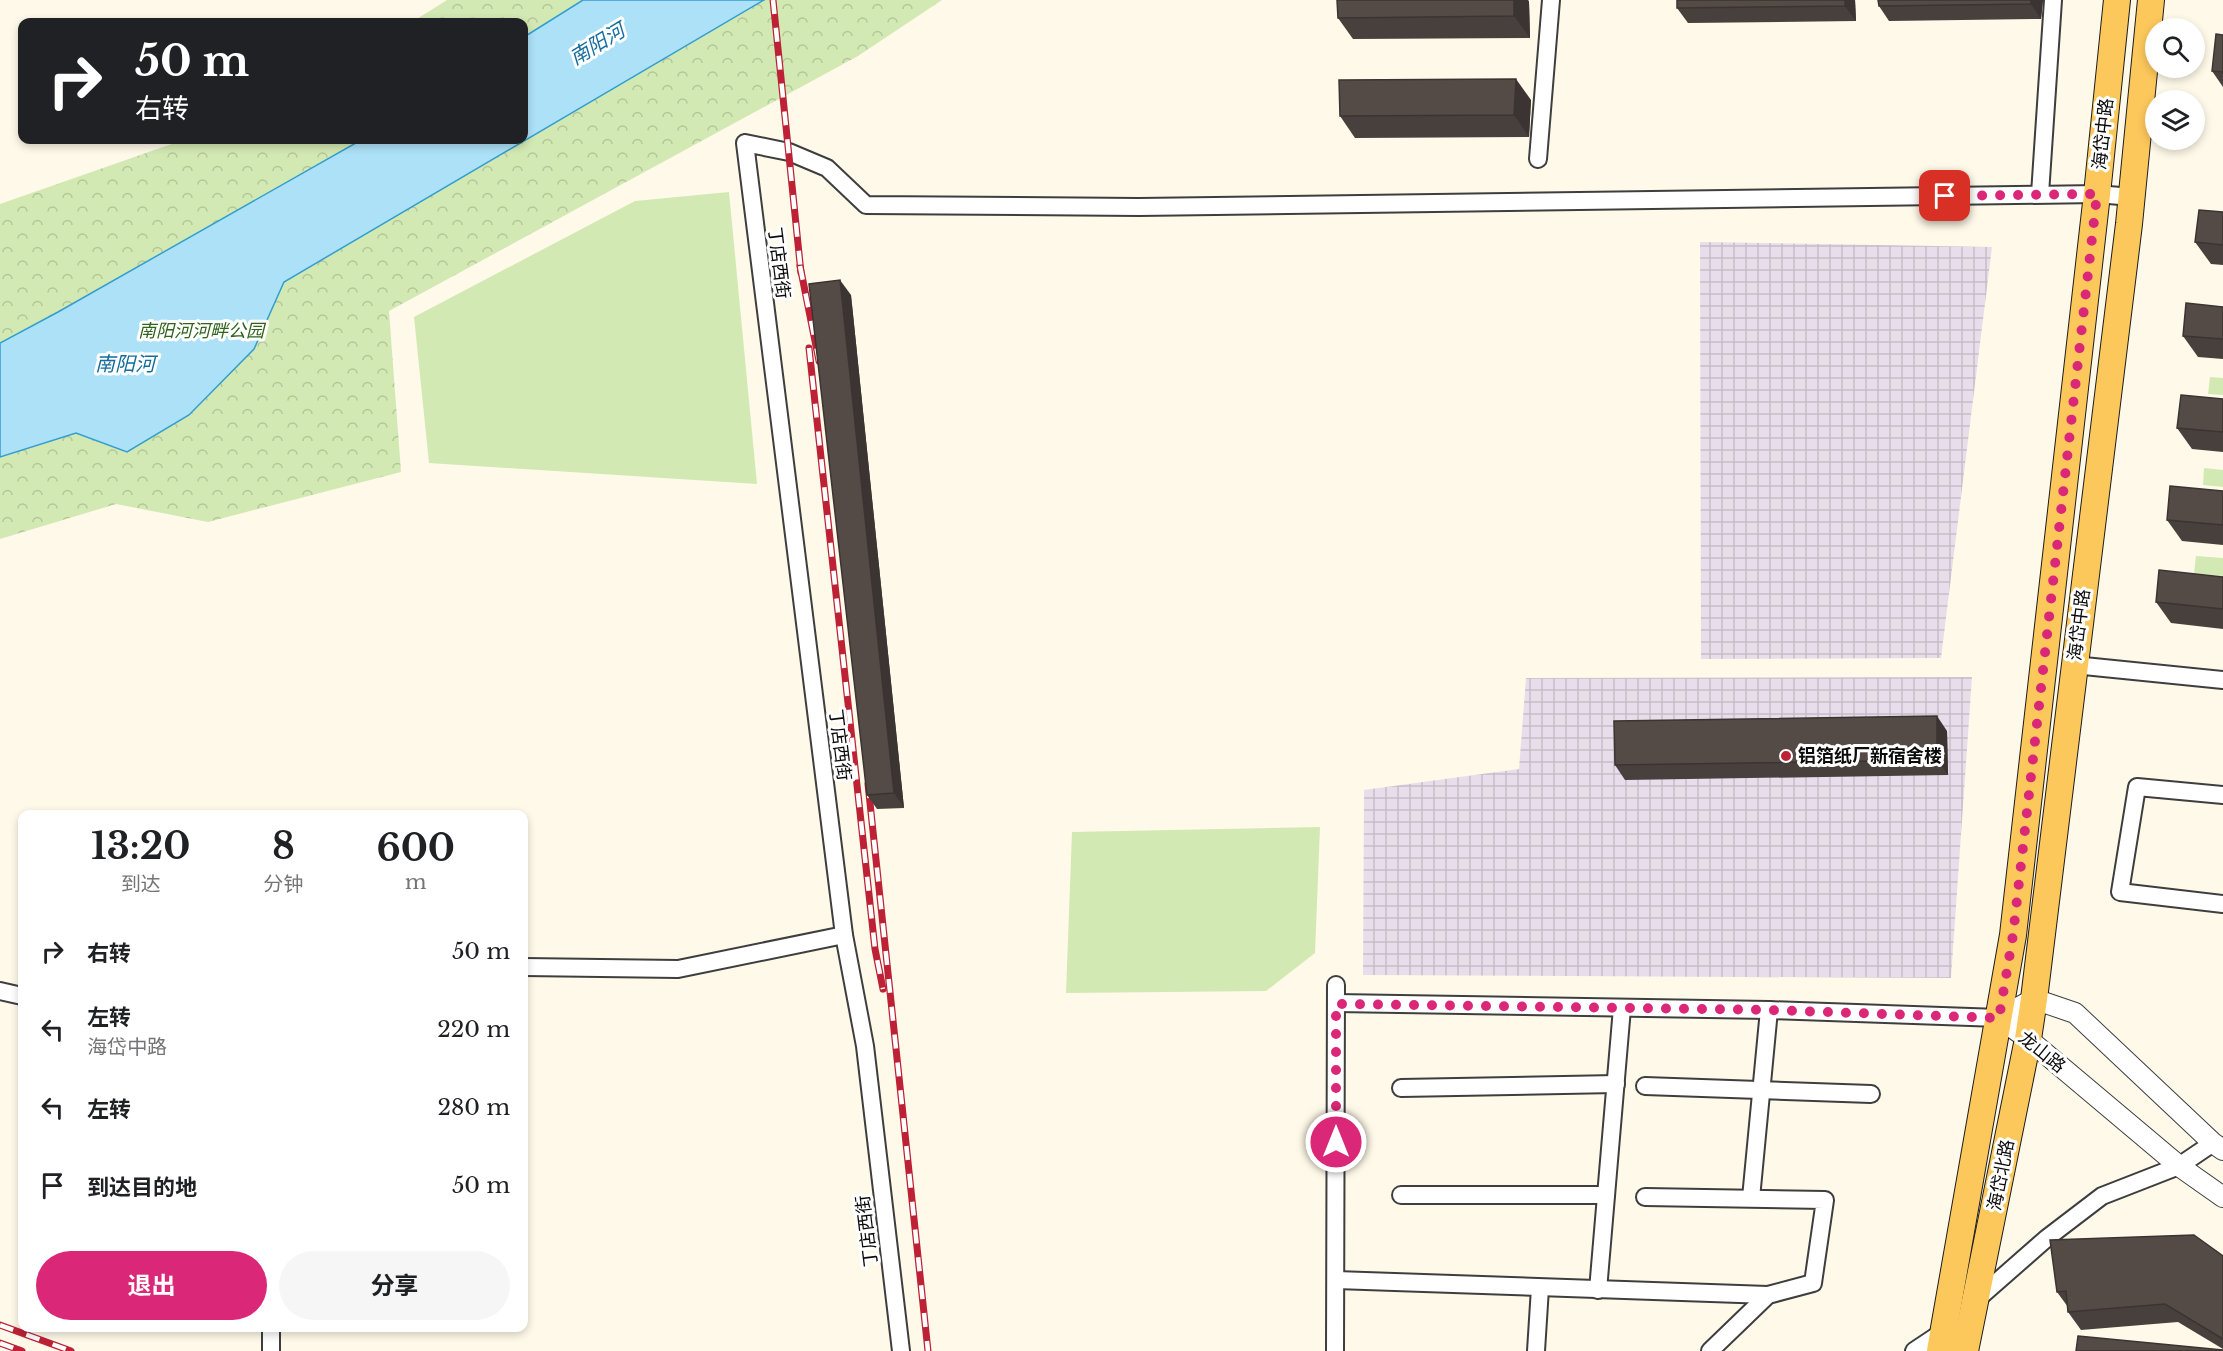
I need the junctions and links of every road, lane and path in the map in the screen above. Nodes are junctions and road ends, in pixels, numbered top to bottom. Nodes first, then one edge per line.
1 (1551, 0) edge
2 (2053, 0) edge
3 (2117, 0) edge
4 (2151, 0) edge
5 (1538, 159) dead end
6 (2040, 194) junction
7 (2097, 194) junction
8 (2132, 197) junction
9 (2074, 665) junction
10 (2223, 680) edge
11 (2223, 795) edge
12 (2223, 904) edge
13 (844, 935) junction
14 (528, 967) edge
15 (1336, 985) dead end
16 (0, 991) edge
17 (18, 995) edge
18 (2034, 999) junction
19 (1336, 1004) junction
20 (1622, 1008) junction
21 (1769, 1010) junction
22 (1999, 1018) junction
23 (2028, 1039) junction
24 (1616, 1084) junction
25 (1645, 1086) dead end
26 (1401, 1088) dead end
27 (1872, 1094) dead end
28 (2218, 1147) edge
29 (2179, 1166) junction
30 (1401, 1195) dead end
31 (1606, 1195) junction
32 (1645, 1197) dead end
33 (2223, 1197) edge
34 (1751, 1198) junction
35 (1336, 1280) junction
36 (1540, 1288) junction
37 (1598, 1290) junction
38 (1768, 1295) junction
39 (1976, 1300) junction
40 (271, 1332) edge
41 (1942, 1342) edge
42 (271, 1351) edge
43 (901, 1351) edge
44 (1335, 1351) edge
45 (1536, 1351) edge
46 (1710, 1351) edge
47 (1914, 1351) edge
48 (1965, 1351) edge

1 - 5 street
2 - 6 street
3 - 7 main road, 海岱中路
4 - 8 main road, 海岱中路
6 - 7 street
6 - 13 street, 丁店西街
7 - 8 street
7 - 22 main road, 海岱中路
8 - 9 main road, 海岱中路
9 - 10 street
9 - 18 main road, 海岱中路
11 - 12 street
13 - 14 street
13 - 43 street, 丁店西街
15 - 19 street
16 - 17 street
18 - 22 street, 龙山路
18 - 23 main road, 海岱北路
18 - 28 street
19 - 20 street
19 - 35 street
20 - 21 street
20 - 24 street
21 - 22 street
21 - 34 street
22 - 23 street, 龙山路
22 - 41 main road, 海岱北路
23 - 29 street, 龙山路
23 - 39 main road, 海岱北路
24 - 26 street
24 - 31 street
25 - 27 street
28 - 29 street
29 - 33 street, 龙山路
29 - 39 street
30 - 31 street
31 - 37 street
32 - 34 street
34 - 38 street
35 - 36 street
35 - 44 street
36 - 37 street
36 - 45 street
37 - 38 street
38 - 46 street
39 - 41 street
39 - 48 main road, 海岱北路
40 - 42 street
41 - 47 street

